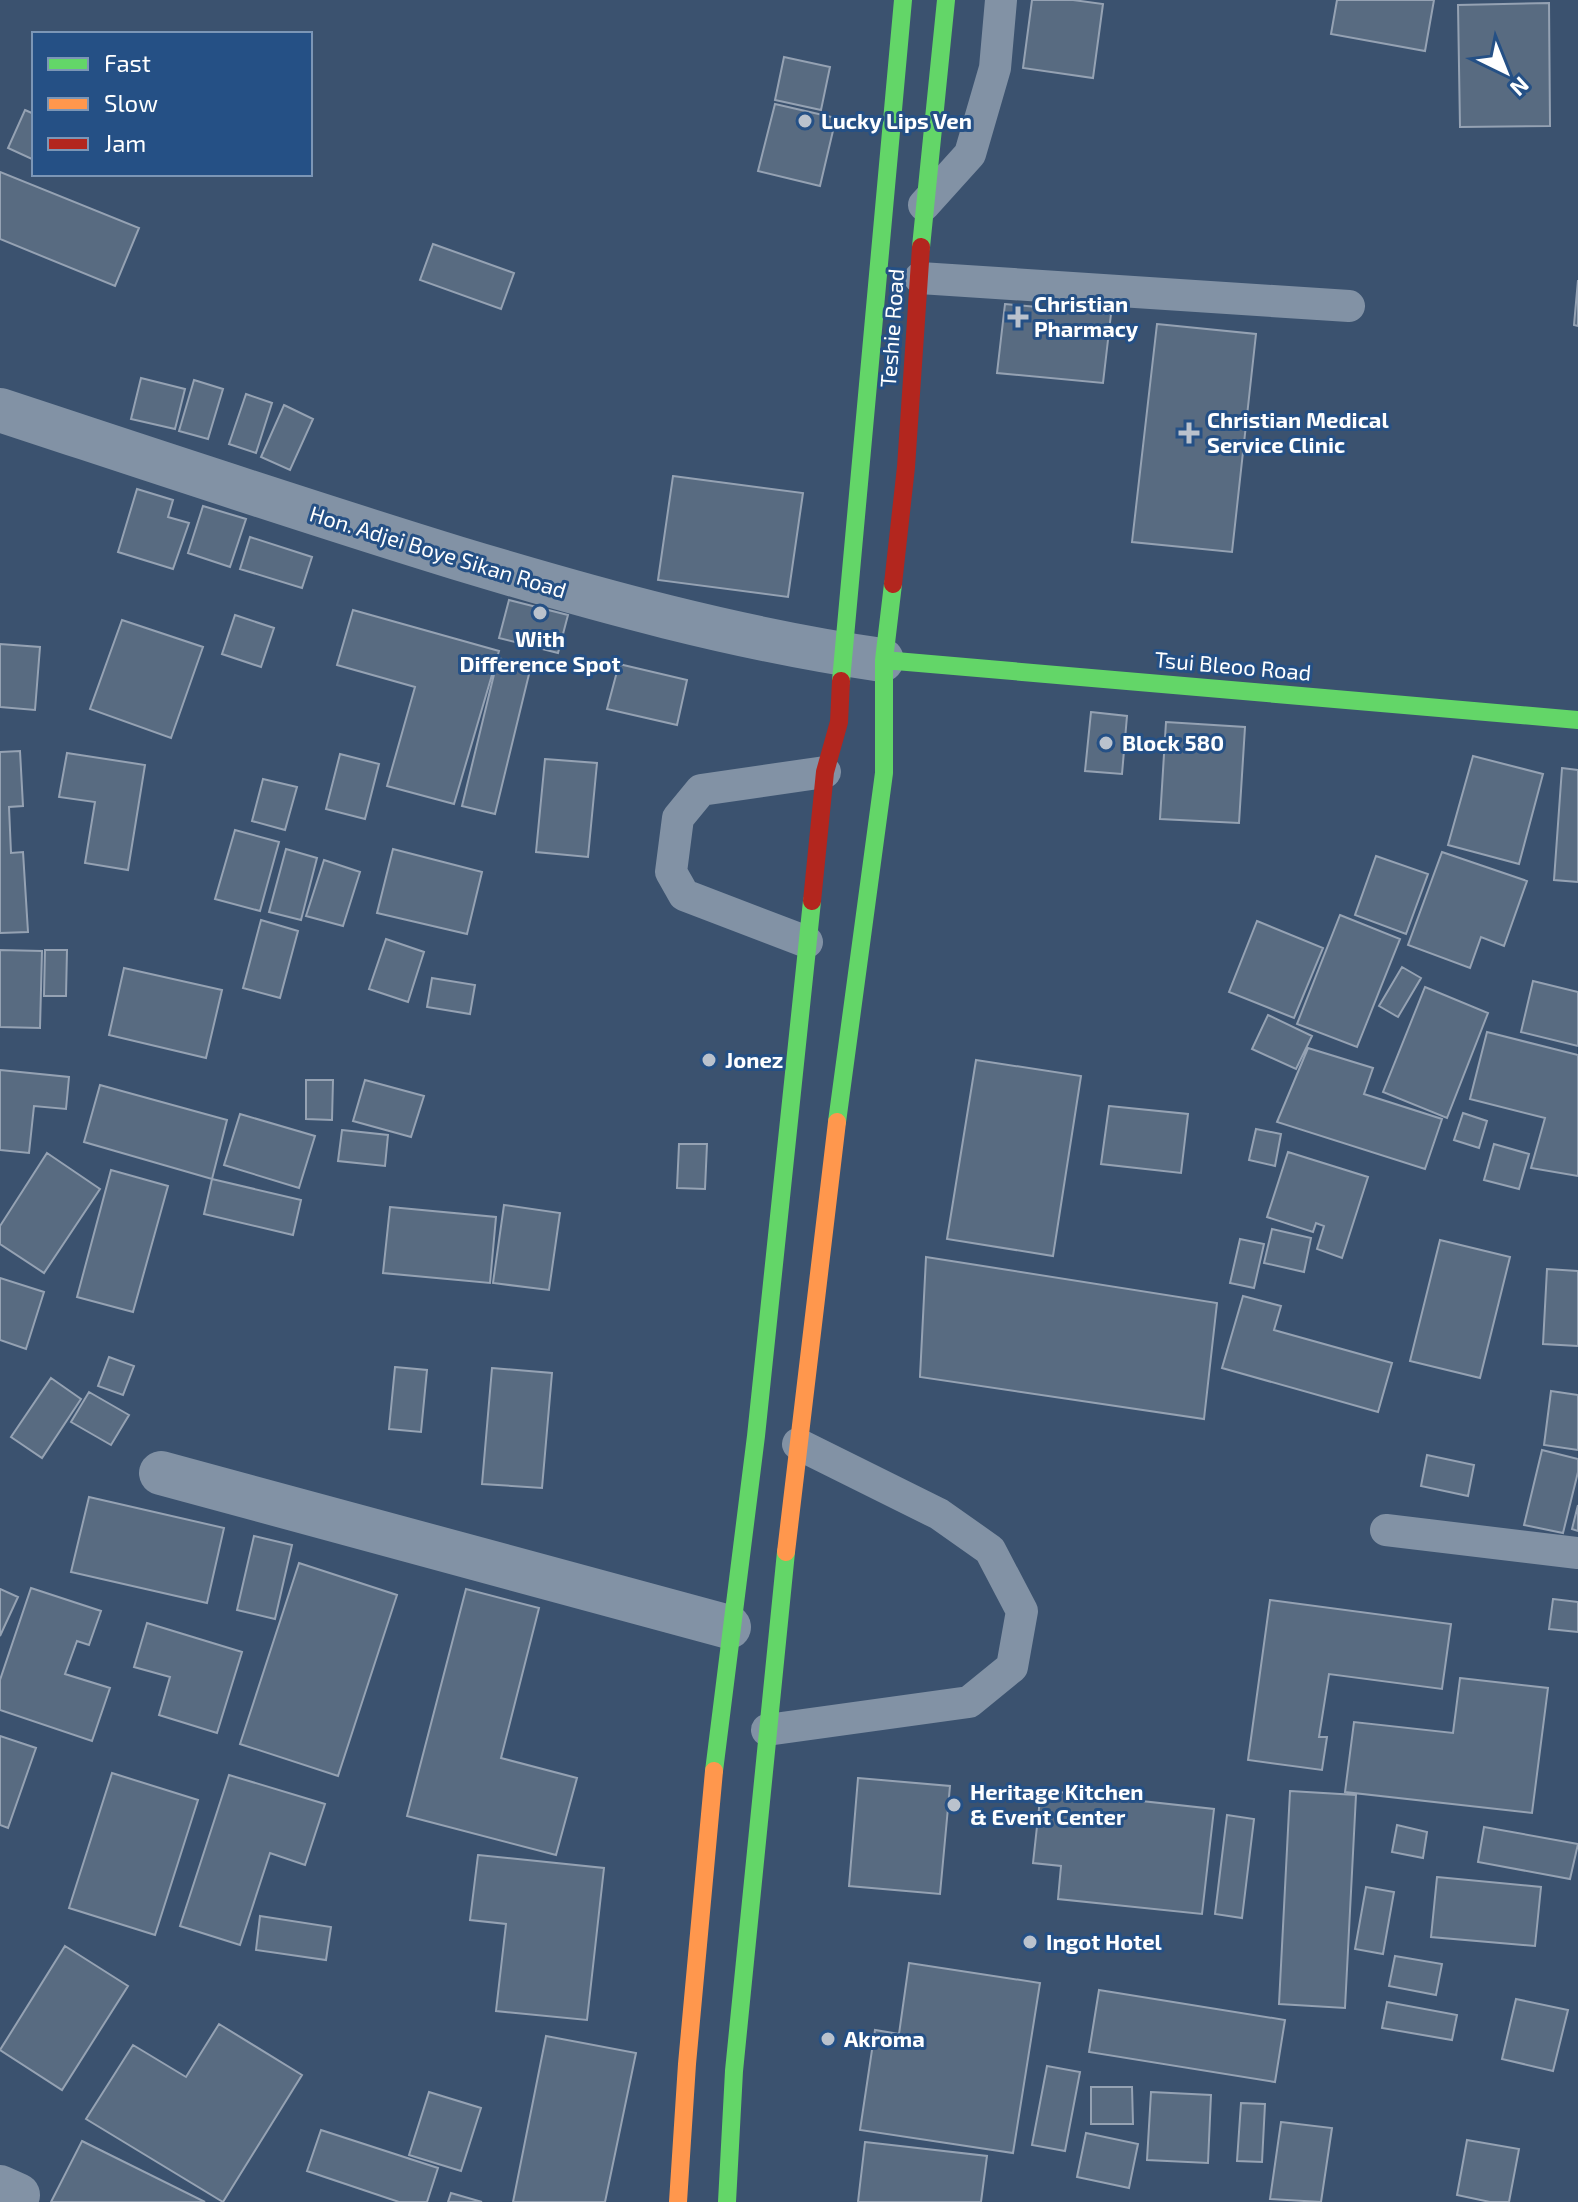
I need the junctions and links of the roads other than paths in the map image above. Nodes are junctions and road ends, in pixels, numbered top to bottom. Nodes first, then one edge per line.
1 (903, 0) edge
2 (946, 0) edge
3 (1001, 0) edge
4 (924, 205) junction
5 (920, 278) junction
6 (1349, 306) dead end
7 (0, 410) edge
8 (864, 657) junction
9 (1578, 720) edge
10 (825, 772) junction
11 (807, 942) junction
12 (798, 1444) junction
13 (161, 1473) dead end
14 (1386, 1530) dead end
15 (1578, 1553) edge
16 (729, 1627) junction
17 (767, 1730) junction
18 (678, 2202) edge
19 (727, 2202) edge

1 - 8 main road, Teshie Road
2 - 4 main road, Teshie Road
3 - 4 lane
4 - 5 main road, Teshie Road
5 - 6 lane
5 - 8 main road, Teshie Road
7 - 8 street, Hon. Adjei Boye Sikan Road
8 - 9 main road, Tsui Bleoo Road
8 - 10 main road
8 - 12 main road
10 - 11 main road
10 - 11 lane
11 - 16 main road
12 - 17 main road
12 - 17 lane
13 - 16 street
14 - 15 lane
16 - 18 main road
17 - 19 main road

